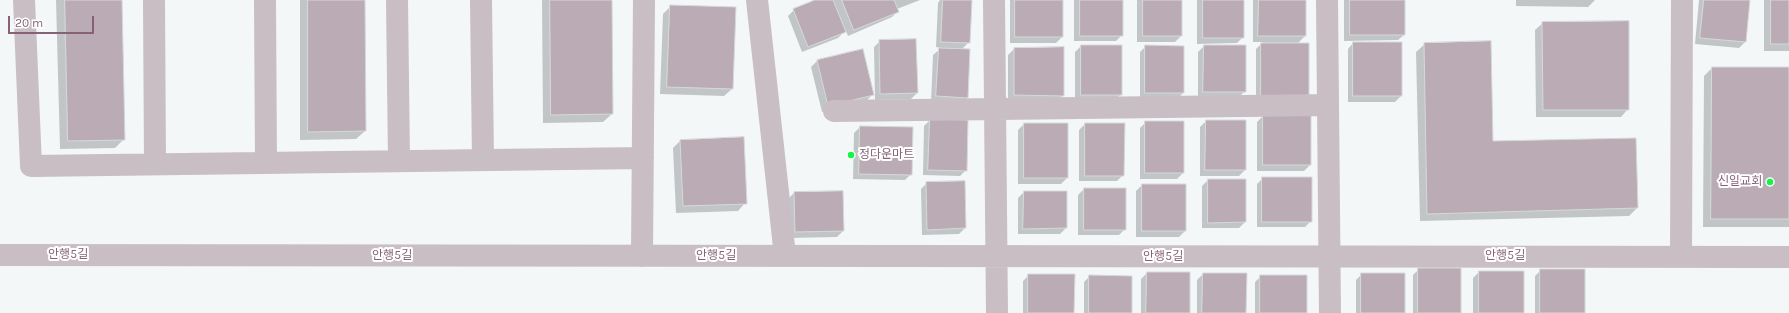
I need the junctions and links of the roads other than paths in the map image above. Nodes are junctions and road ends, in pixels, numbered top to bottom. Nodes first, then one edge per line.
1 (24, 0) edge
2 (154, 0) edge
3 (265, 0) edge
4 (398, 0) edge
5 (481, 0) edge
6 (644, 0) edge
7 (757, 0) edge
8 (994, 0) edge
9 (1326, 0) edge
10 (1682, 0) edge
11 (1327, 105) junction
12 (995, 109) junction
13 (834, 111) dead end
14 (643, 158) junction
15 (483, 160) junction
16 (399, 161) junction
17 (266, 163) junction
18 (155, 164) junction
19 (0, 255) edge
20 (642, 256) junction
21 (785, 256) junction
22 (1329, 256) junction
23 (996, 257) junction
24 (1681, 257) junction
25 (1789, 257) edge
26 (997, 313) edge
27 (1330, 313) edge

1 - 18 street
2 - 18 street
3 - 17 street
4 - 16 street
5 - 15 street
6 - 14 street
7 - 21 street
8 - 12 street
9 - 11 street
10 - 24 street
11 - 12 street
11 - 22 street
12 - 13 street
12 - 23 street
14 - 15 street
14 - 20 street
15 - 16 street
16 - 17 street
17 - 18 street
19 - 20 street, 안행5길
20 - 21 street, 안행5길
21 - 23 street, 안행5길
22 - 23 street, 안행5길
22 - 24 street, 안행5길
22 - 27 street
23 - 26 street
24 - 25 street, 안행5길

